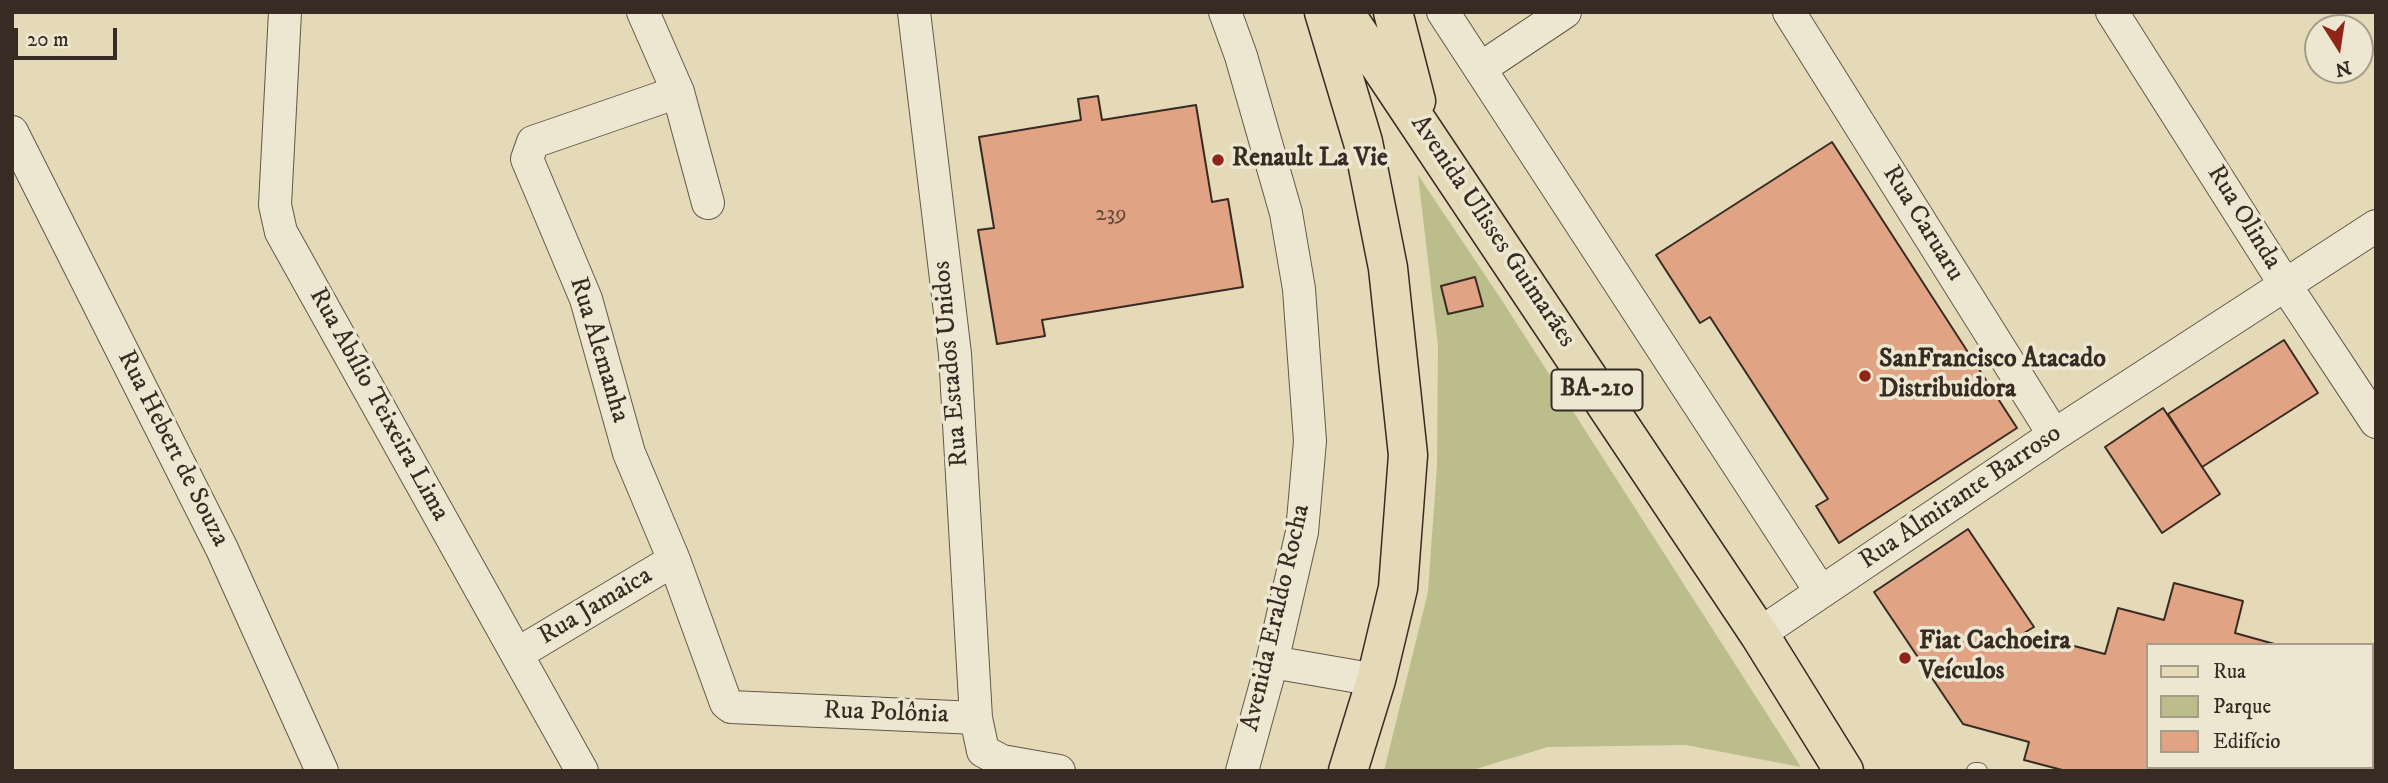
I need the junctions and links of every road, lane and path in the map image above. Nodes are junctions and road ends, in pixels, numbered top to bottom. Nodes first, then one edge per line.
1 (285, 12) edge
2 (643, 12) edge
3 (914, 12) edge
4 (1225, 12) edge
5 (1324, 12) edge
6 (1344, 12) edge
7 (1393, 12) edge
8 (1443, 12) edge
9 (1565, 12) edge
10 (1789, 12) edge
11 (2112, 12) edge
12 (1481, 68) junction
13 (678, 92) junction
14 (1423, 127) junction
15 (12, 132) edge
16 (708, 203) dead end
17 (2376, 226) edge
18 (2286, 286) junction
19 (2376, 422) edge
20 (2054, 435) junction
21 (674, 560) junction
22 (1821, 592) junction
23 (1759, 634) junction
24 (517, 654) junction
25 (1272, 662) junction
26 (1376, 680) junction
27 (726, 703) joint
28 (976, 718) junction
29 (322, 771) edge
30 (582, 771) edge
31 (1059, 771) edge
32 (1242, 771) edge
33 (1348, 771) edge
34 (1844, 771) edge

1 - 24 street, Rua Abílio Teixeira Lima
2 - 13 street
3 - 28 street, Rua Estados Unidos
4 - 25 street, Avenida Eraldo Rocha
5 - 26 main road
6 - 14 main road, Avenida Ulisses Guimarães / BA-210
7 - 14 main road
8 - 12 street
9 - 12 street
10 - 20 street, Rua Caruaru
11 - 18 street, Rua Olinda
12 - 22 street
13 - 16 street
13 - 21 street, Rua Alemanha
14 - 23 main road, Avenida Ulisses Guimarães / BA-210
15 - 29 street, Rua Hebert de Souza
17 - 18 street, Rua Almirante Barroso
18 - 19 street, Rua Olinda
18 - 20 street, Rua Almirante Barroso
20 - 22 street, Rua Almirante Barroso
21 - 24 street, Rua Jamaica
21 - 27 street, Rua Alemanha
22 - 23 street, Rua Almirante Barroso
23 - 34 main road, Avenida Ulisses Guimarães / BA-210
24 - 30 street, Rua Abílio Teixeira Lima
25 - 26 street
25 - 32 street, Avenida Eraldo Rocha
26 - 33 main road
27 - 28 street, Rua Polônia
28 - 31 street, Rua Polônia

